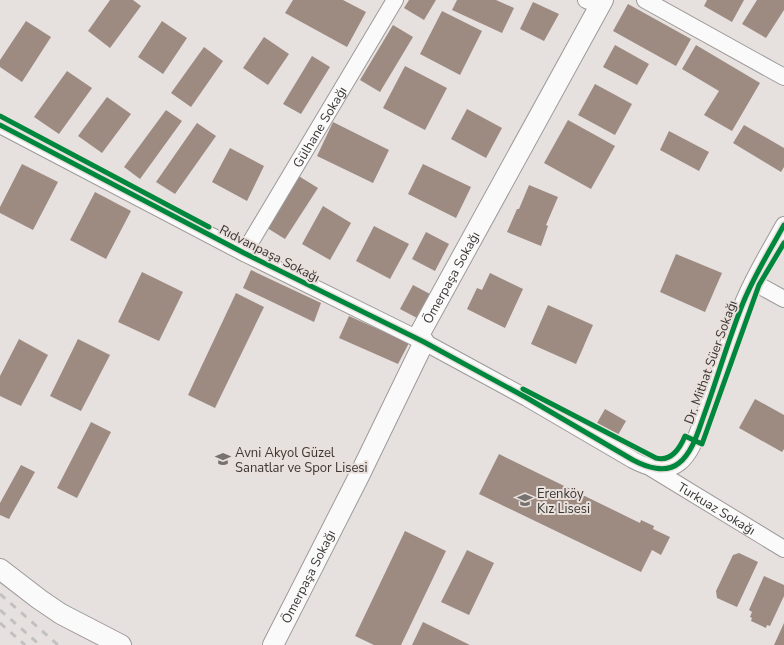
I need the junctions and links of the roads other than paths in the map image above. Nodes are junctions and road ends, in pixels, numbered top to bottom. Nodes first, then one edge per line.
1 (395, 0) edge
2 (645, 0) edge
3 (596, 2) edge
4 (784, 77) edge
5 (0, 125) edge
6 (784, 225) edge
7 (244, 253) junction
8 (753, 282) junction
9 (784, 299) edge
10 (424, 342) junction
11 (650, 467) junction
12 (784, 549) edge
13 (0, 569) edge
14 (122, 645) edge
15 (272, 645) edge

1 - 7 street, Gülhane Sokağı
2 - 4 street
3 - 10 street, Ömerpaşa Sokağı
5 - 7 street, Rıdvanpaşa Sokağı
6 - 8 street, Dr. Mithat Süer Sokağı
7 - 10 street, Rıdvanpaşa Sokağı
8 - 9 street
8 - 11 street, Dr. Mithat Süer Sokağı
10 - 11 street, Dr. Mithat Süer Sokağı
10 - 15 street, Ömerpaşa Sokağı
11 - 12 street, Turkuaz Sokağı
13 - 14 street

